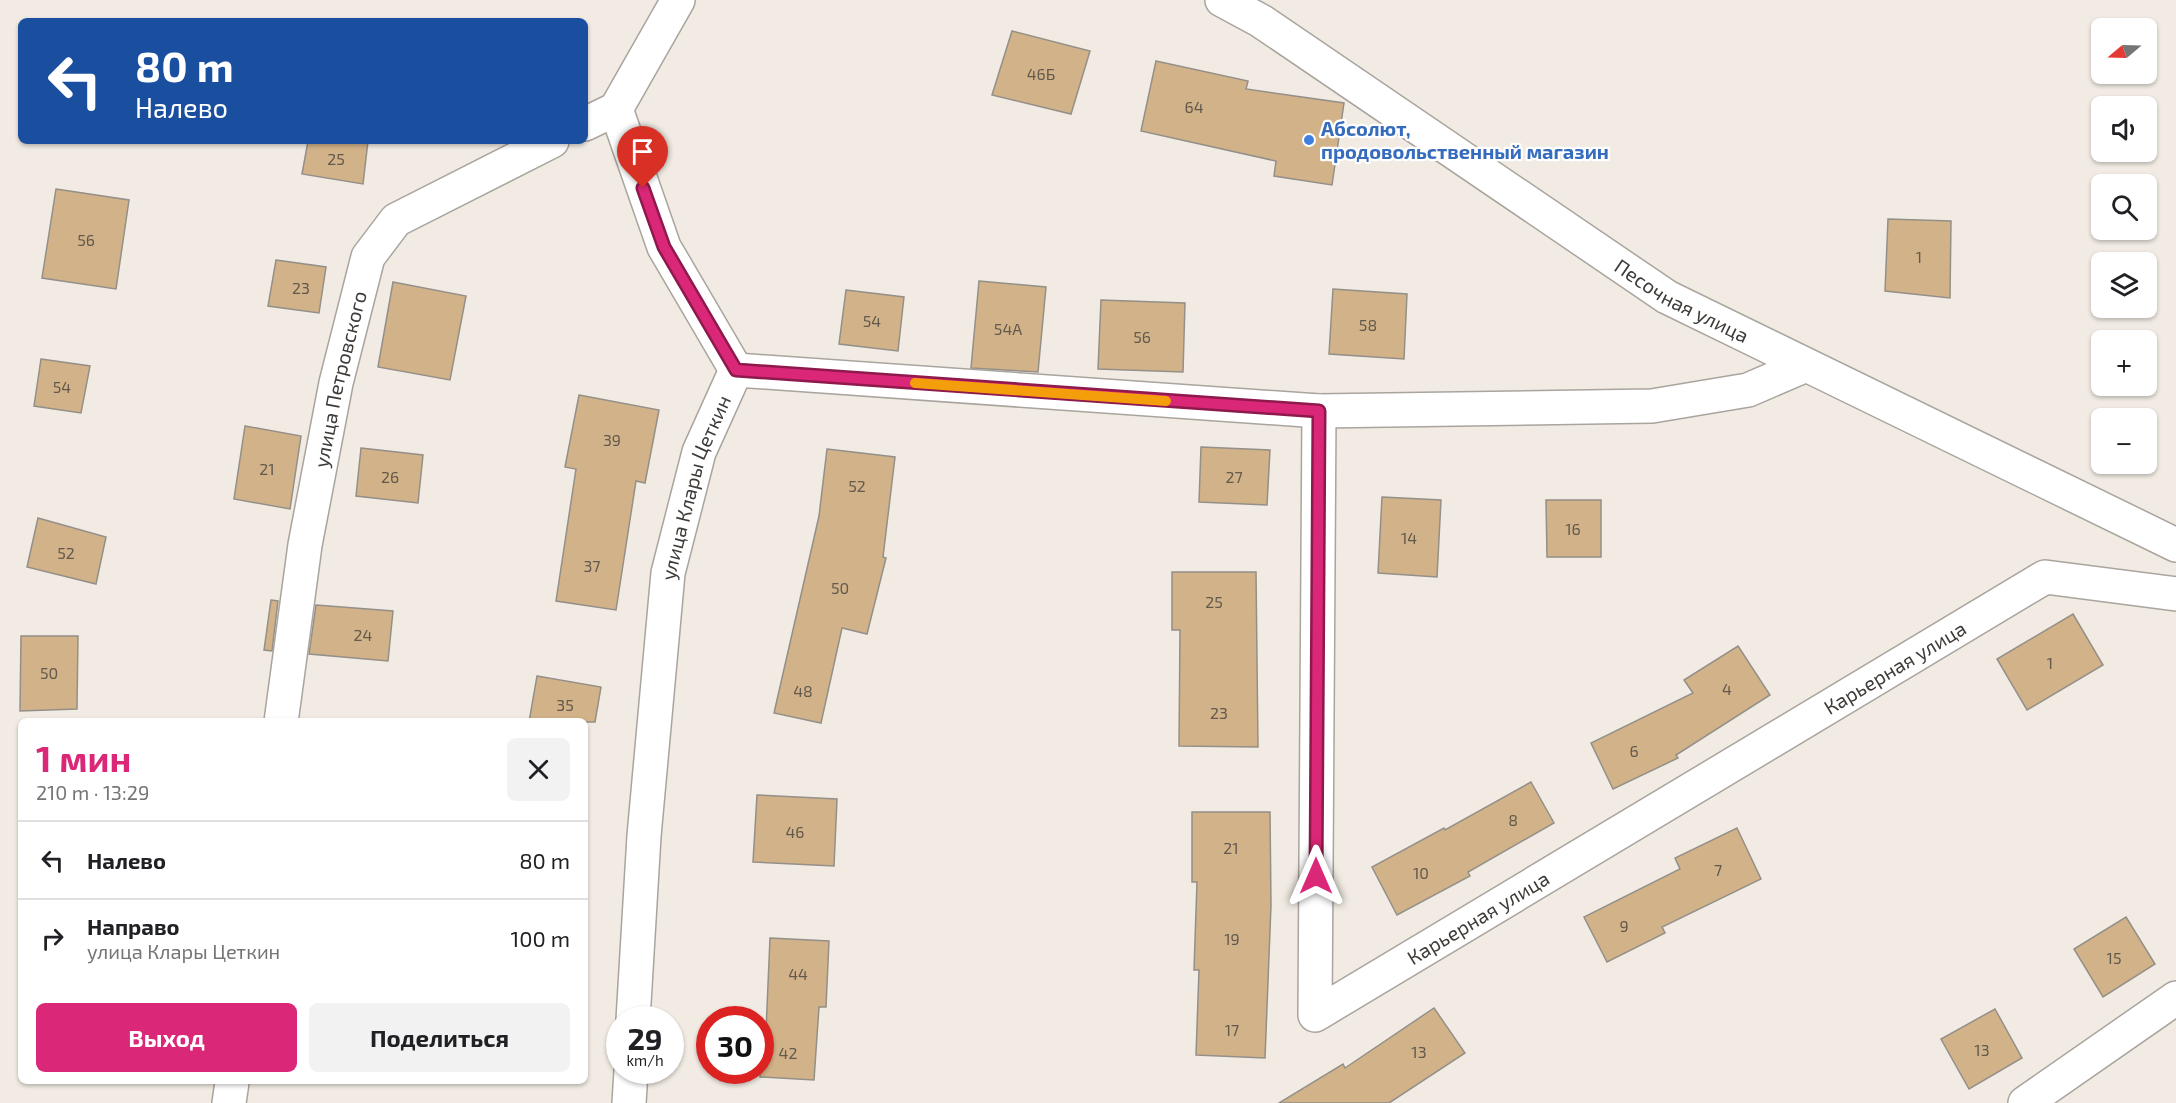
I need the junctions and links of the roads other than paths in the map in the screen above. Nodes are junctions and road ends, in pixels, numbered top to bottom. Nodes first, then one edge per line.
1 (678, 0) edge
2 (1222, 0) edge
3 (615, 109) junction
4 (588, 122) edge
5 (546, 144) edge
6 (1806, 365) junction
7 (736, 370) junction
8 (1319, 411) junction
9 (2176, 545) edge
10 (2176, 594) edge
11 (282, 718) edge
12 (2176, 998) edge
13 (634, 1006) edge
14 (232, 1084) edge
15 (630, 1084) edge
16 (230, 1103) edge
17 (629, 1103) edge
18 (2025, 1103) edge

1 - 3 street
2 - 6 street, Песочная улица
3 - 4 street
3 - 7 street, улица Клары Цеткин
5 - 11 street, улица Петровского
6 - 8 street
6 - 9 street, Песочная улица
7 - 8 street
7 - 13 street, улица Клары Цеткин
8 - 10 street, Карьерная улица
12 - 18 street
14 - 16 street
15 - 17 street

